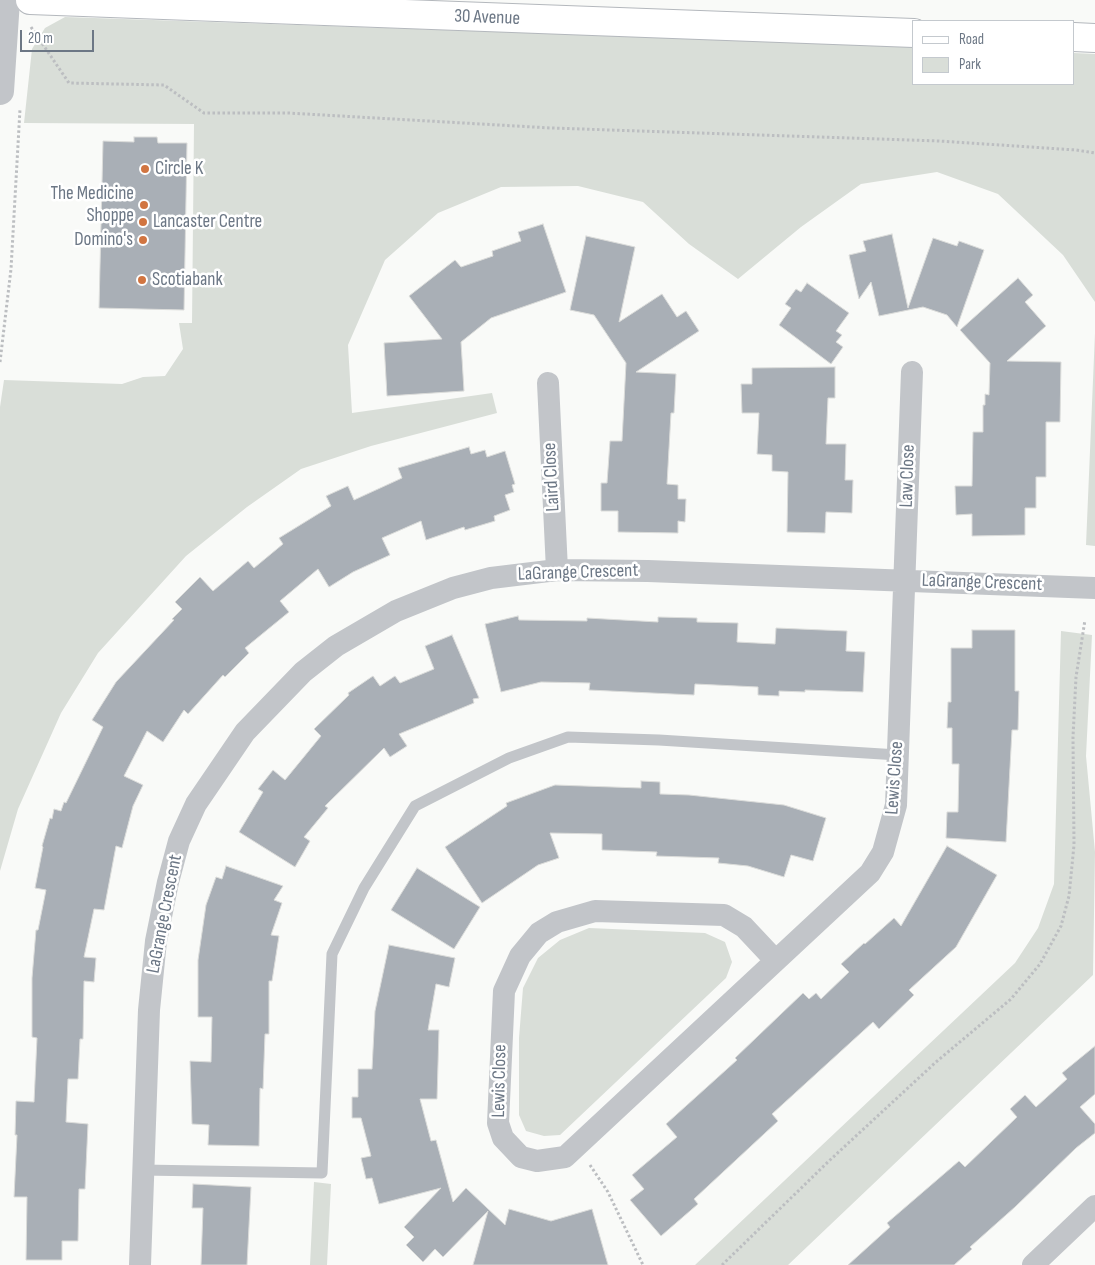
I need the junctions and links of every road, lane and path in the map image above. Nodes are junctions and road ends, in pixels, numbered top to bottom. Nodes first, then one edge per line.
1 (6, 0) edge
2 (29, 11) edge
3 (912, 32) edge
4 (37, 36) junction
5 (1075, 37) edge
6 (1095, 38) edge
7 (27, 48) dead end
8 (10, 97) edge
9 (1095, 153) edge
10 (0, 362) edge
11 (912, 372) dead end
12 (548, 383) dead end
13 (557, 570) junction
14 (904, 580) junction
15 (1095, 588) edge
16 (1085, 620) dead end
17 (898, 756) junction
18 (775, 960) junction
19 (578, 1146) junction
20 (142, 1170) junction
21 (1095, 1206) edge
22 (140, 1265) edge
23 (643, 1265) edge
24 (722, 1265) edge
25 (1033, 1265) edge

1 - 8 street
2 - 3 main road, 30 Avenue
2 - 4 path
4 - 7 path
4 - 9 path
5 - 6 main road
8 - 10 path
11 - 14 street, Law Close
12 - 13 street, Laird Close
13 - 14 street, LaGrange Crescent
13 - 20 street, LaGrange Crescent
14 - 15 street, LaGrange Crescent
14 - 17 street, Lewis Close
16 - 24 path
17 - 18 street, Lewis Close
17 - 20 lane
18 - 19 street, Lewis Close
18 - 19 street, Lewis Close
19 - 23 path
20 - 22 street, LaGrange Crescent
21 - 25 street

